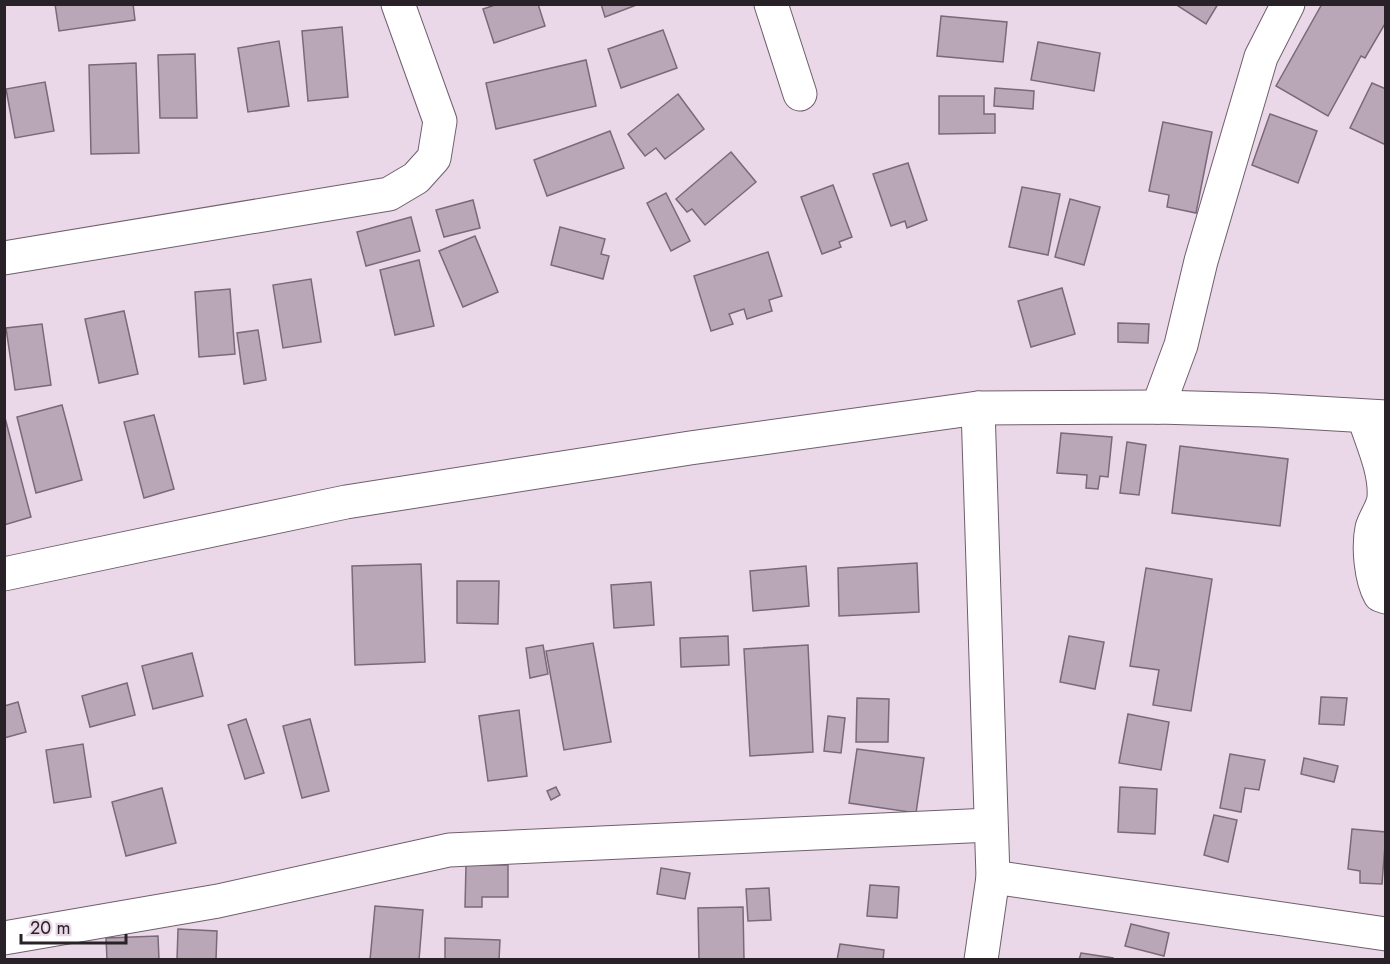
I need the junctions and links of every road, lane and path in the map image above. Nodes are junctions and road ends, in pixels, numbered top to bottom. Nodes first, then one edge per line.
1 (398, 4) edge
2 (771, 4) edge
3 (1288, 4) edge
4 (800, 94) dead end
5 (4, 258) edge
6 (1158, 407) junction
7 (978, 408) junction
8 (1375, 417) edge
9 (4, 574) edge
10 (1386, 597) edge
11 (990, 825) junction
12 (993, 878) junction
13 (1386, 934) edge
14 (4, 938) edge
15 (981, 960) edge

1 - 5 street
2 - 4 street
3 - 6 street
6 - 7 street
6 - 8 street
7 - 9 street
7 - 11 street
8 - 10 street
11 - 12 street
11 - 14 street
12 - 13 street
12 - 15 street

